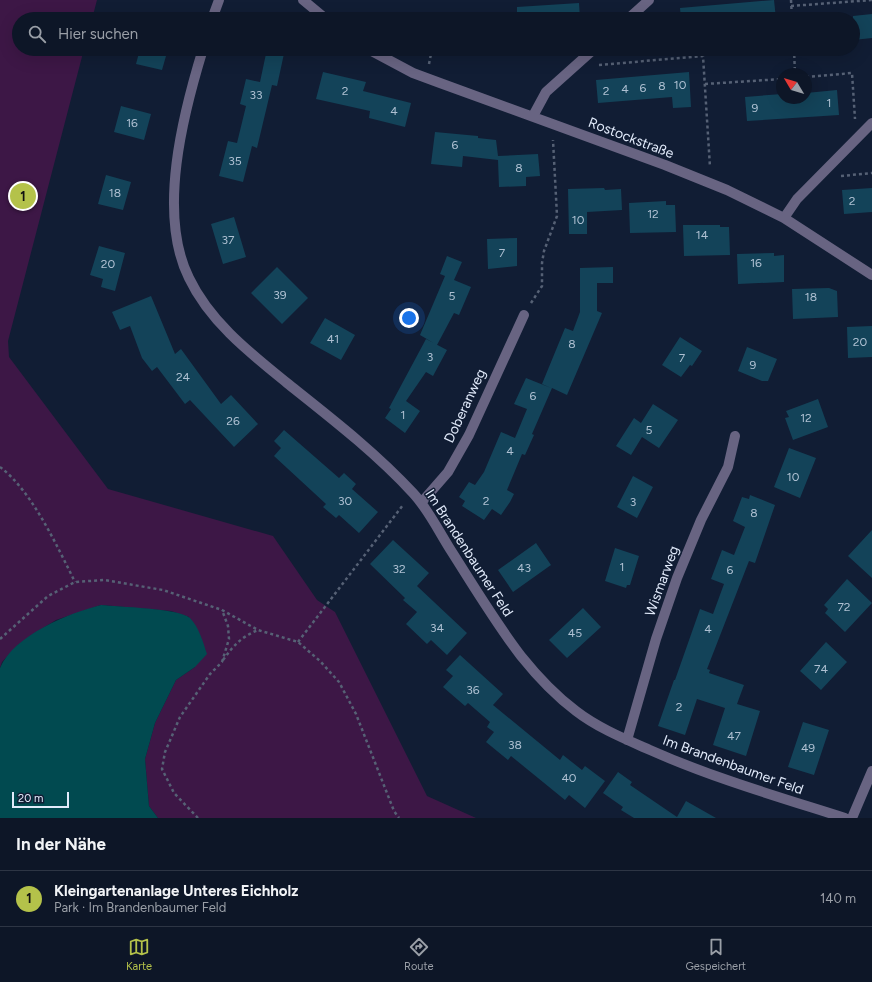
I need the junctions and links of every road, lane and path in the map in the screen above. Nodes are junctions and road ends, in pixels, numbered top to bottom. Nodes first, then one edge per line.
1 (219, 0) edge
2 (303, 0) edge
3 (649, 0) edge
4 (791, 0) edge
5 (872, 0) edge
6 (791, 6) junction
7 (215, 12) edge
8 (318, 12) edge
9 (636, 12) edge
10 (791, 12) edge
11 (201, 56) edge
12 (381, 56) edge
13 (430, 56) edge
14 (586, 56) joint
15 (795, 56) edge
16 (429, 63) dead end
17 (796, 68) edge
18 (812, 76) edge
19 (776, 78) edge
20 (704, 84) junction
21 (533, 116) junction
22 (552, 123) junction
23 (872, 123) edge
24 (864, 131) junction
25 (872, 173) edge
26 (842, 176) dead end
27 (711, 184) junction
28 (784, 218) junction
29 (872, 275) edge
30 (524, 314) joint
31 (735, 436) dead end
32 (0, 467) edge
33 (414, 494) junction
34 (421, 503) junction
35 (75, 582) junction
36 (222, 610) junction
37 (258, 630) junction
38 (0, 639) edge
39 (298, 642) junction
40 (222, 662) junction
41 (627, 740) junction
42 (872, 771) edge
43 (198, 818) edge
44 (398, 818) edge
45 (845, 818) edge
46 (852, 818) edge

1 - 7 street
2 - 8 street
3 - 9 street
4 - 6 path
5 - 6 path
6 - 10 path
11 - 33 street, Im Brandenbaumer Feld
12 - 21 street, Rostockstraße
13 - 16 path
14 - 20 path
14 - 21 street
15 - 17 path
18 - 24 path
19 - 20 path
20 - 27 path
21 - 22 street, Rostockstraße
22 - 27 street, Rostockstraße
22 - 30 path
23 - 24 street
24 - 28 street
25 - 26 path
27 - 28 street, Rostockstraße
28 - 29 street, Rostockstraße
30 - 34 street, Doberanweg
31 - 41 street, Wismarweg
32 - 35 path
33 - 34 street, Im Brandenbaumer Feld
33 - 39 path
34 - 41 street, Im Brandenbaumer Feld
35 - 36 path
35 - 38 path
36 - 37 path
36 - 40 path
37 - 39 path
37 - 40 path
39 - 44 path
40 - 43 path
41 - 45 street, Im Brandenbaumer Feld
42 - 46 street

